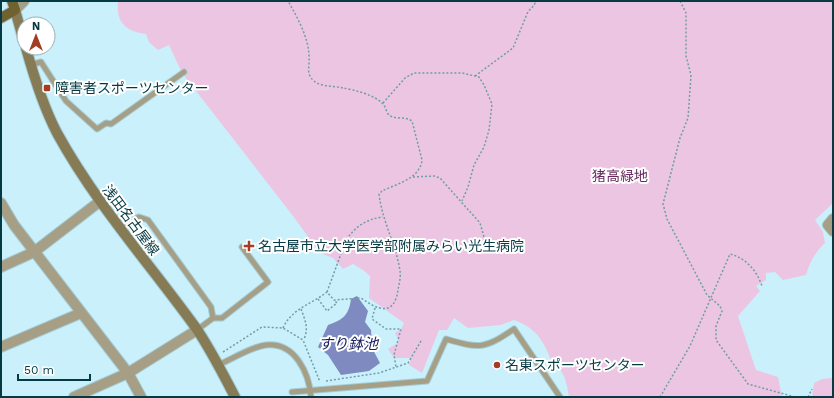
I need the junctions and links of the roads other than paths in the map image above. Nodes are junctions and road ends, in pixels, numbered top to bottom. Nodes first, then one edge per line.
1 (24, 1) edge
2 (13, 5) edge
3 (16, 16) edge
4 (1, 18) edge
5 (28, 56) edge
6 (30, 65) junction
7 (184, 72) dead end
8 (99, 202) junction
9 (1, 203) edge
10 (833, 219) edge
11 (119, 227) junction
12 (833, 231) edge
13 (242, 247) dead end
14 (34, 252) junction
15 (1, 267) edge
16 (81, 313) junction
17 (213, 318) junction
18 (197, 330) junction
19 (1, 347) edge
20 (218, 365) junction
21 (128, 373) junction
22 (292, 392) dead end
23 (311, 394) edge
24 (74, 397) edge
25 (141, 397) edge
26 (235, 397) edge
27 (560, 397) edge

1 - 2 street
2 - 3 main road
2 - 4 main road
5 - 6 main road, 浅田名古屋線
6 - 7 lane
6 - 8 main road, 浅田名古屋線
8 - 11 main road, 浅田名古屋線
8 - 14 street
9 - 14 street
10 - 12 street
11 - 17 lane
11 - 18 main road, 浅田名古屋線
13 - 17 lane
14 - 15 street
14 - 16 street
16 - 19 street
16 - 21 street
17 - 18 lane
18 - 20 main road, 浅田名古屋線
18 - 21 street
20 - 23 lane
20 - 26 main road, 浅田名古屋線
21 - 24 street
21 - 25 street
22 - 23 lane
23 - 27 lane

